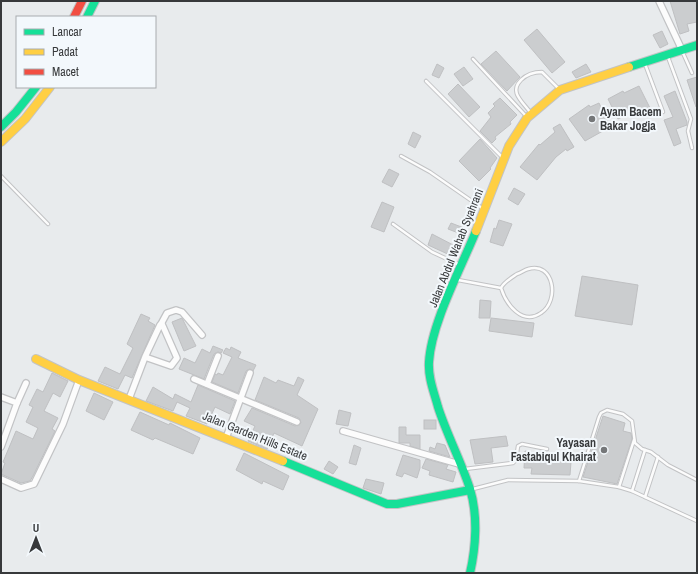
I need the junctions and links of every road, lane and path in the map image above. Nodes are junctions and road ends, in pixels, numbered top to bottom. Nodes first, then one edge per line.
1 (82, 1) edge
2 (95, 1) edge
3 (659, 1) edge
4 (74, 16) edge
5 (88, 16) edge
6 (697, 45) edge
7 (682, 50) junction
8 (667, 55) junction
9 (473, 59) dead end
10 (644, 62) junction
11 (692, 73) dead end
12 (426, 81) dead end
13 (35, 88) edge
14 (49, 88) edge
15 (560, 90) junction
16 (663, 112) dead end
17 (529, 116) junction
18 (1, 127) edge
19 (1, 142) edge
20 (692, 148) dead end
21 (401, 156) dead end
22 (504, 159) junction
23 (1, 176) edge
24 (484, 209) junction
25 (48, 224) dead end
26 (393, 224) dead end
27 (462, 266) junction
28 (456, 280) junction
29 (501, 288) junction
30 (161, 324) junction
31 (202, 335) dead end
32 (218, 356) dead end
33 (145, 357) junction
34 (36, 359) dead end
35 (250, 373) dead end
36 (194, 379) dead end
37 (78, 380) junction
38 (26, 383) dead end
39 (207, 384) junction
40 (1, 396) edge
41 (241, 398) junction
42 (129, 399) junction
43 (17, 403) junction
44 (297, 422) dead end
45 (343, 431) dead end
46 (226, 438) junction
47 (634, 440) junction
48 (1, 447) edge
49 (547, 449) dead end
50 (645, 450) junction
51 (658, 457) junction
52 (460, 467) junction
53 (1, 479) edge
54 (697, 480) edge
55 (579, 481) junction
56 (619, 487) junction
57 (470, 490) junction
58 (632, 491) junction
59 (645, 497) junction
60 (697, 521) edge
61 (470, 573) edge

1 - 4 main road
2 - 5 main road
3 - 7 street
6 - 7 main road, Jalan Abdul Wahab Syahrani
7 - 8 main road, Jalan Abdul Wahab Syahrani
7 - 11 lane
8 - 10 main road, Jalan Abdul Wahab Syahrani
8 - 20 lane
9 - 17 lane
10 - 15 main road, Jalan Abdul Wahab Syahrani
10 - 16 lane
12 - 22 lane
13 - 18 main road
14 - 19 main road
15 - 17 main road, Jalan Abdul Wahab Syahrani
15 - 17 lane
17 - 22 main road, Jalan Abdul Wahab Syahrani
21 - 24 lane
22 - 24 main road, Jalan Abdul Wahab Syahrani
23 - 25 lane
24 - 27 main road, Jalan Abdul Wahab Syahrani
26 - 27 lane
27 - 28 main road, Jalan Abdul Wahab Syahrani
28 - 29 lane
28 - 52 main road, Jalan Abdul Wahab Syahrani
29 - 29 lane
30 - 31 street
30 - 33 street
30 - 33 street
32 - 39 street
33 - 42 street
34 - 37 main road, Jalan Garden Hills Estate
35 - 41 street
36 - 39 street
37 - 42 main road, Jalan Garden Hills Estate
37 - 53 street
38 - 43 street
39 - 41 street
40 - 43 street
41 - 44 street
41 - 46 street
42 - 46 main road, Jalan Garden Hills Estate
43 - 48 street
45 - 52 street
46 - 57 main road, Jalan Garden Hills Estate
47 - 50 lane
47 - 55 lane
47 - 56 lane
49 - 52 lane
50 - 51 lane
50 - 58 lane
51 - 54 lane
51 - 59 lane
52 - 57 main road, Jalan Abdul Wahab Syahrani
55 - 56 lane
55 - 57 lane
56 - 58 lane
57 - 61 main road, Jalan Abdul Wahab Syahrani
58 - 59 lane
59 - 60 lane

